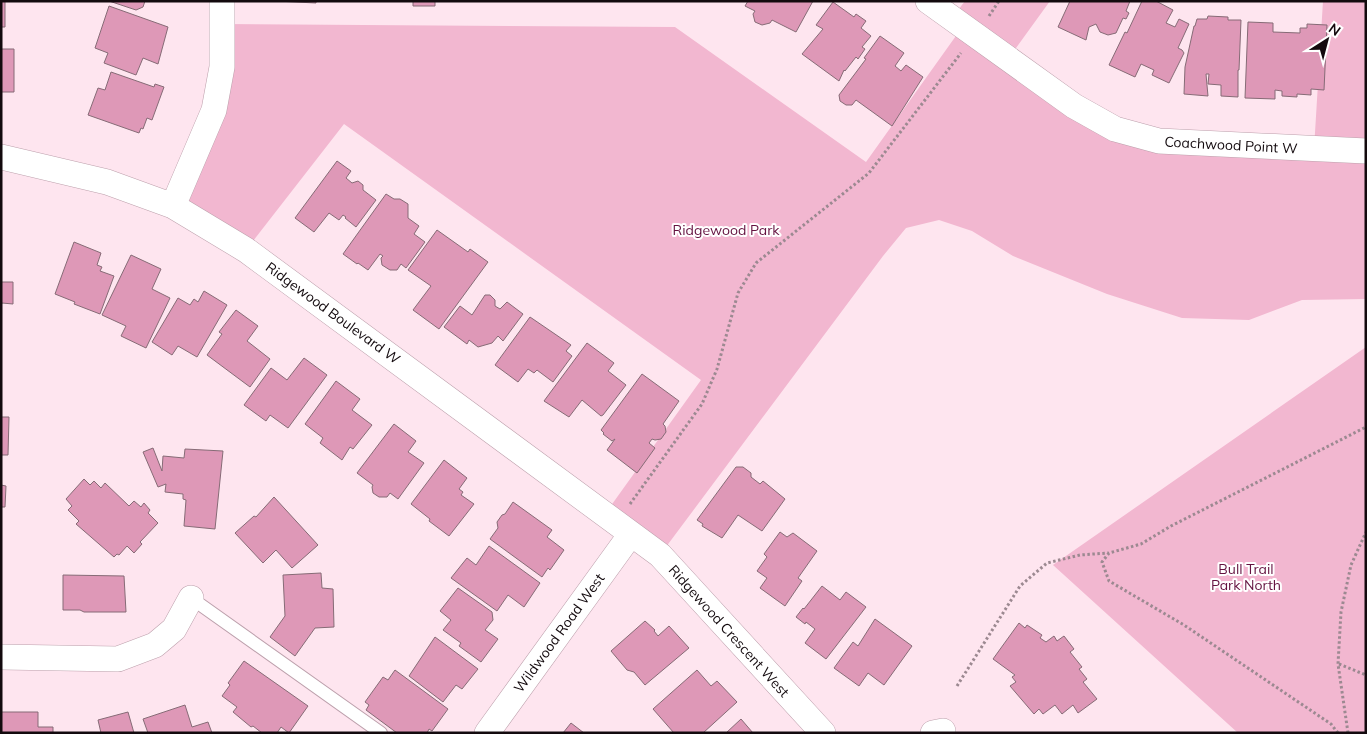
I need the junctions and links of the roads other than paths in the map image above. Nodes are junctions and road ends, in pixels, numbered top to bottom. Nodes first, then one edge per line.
1 (222, 1) edge
2 (928, 1) edge
3 (1366, 151) edge
4 (1, 157) edge
5 (173, 206) junction
6 (624, 528) junction
7 (191, 598) joint
8 (1, 657) edge
9 (380, 733) edge
10 (487, 733) edge
11 (823, 733) edge

1 - 5 street
2 - 3 street, Coachwood Point W
4 - 5 street, Ridgewood Boulevard W
5 - 6 street, Ridgewood Boulevard W
6 - 10 street, Wildwood Road West
6 - 11 street, Ridgewood Crescent West
7 - 8 street
7 - 9 lane

